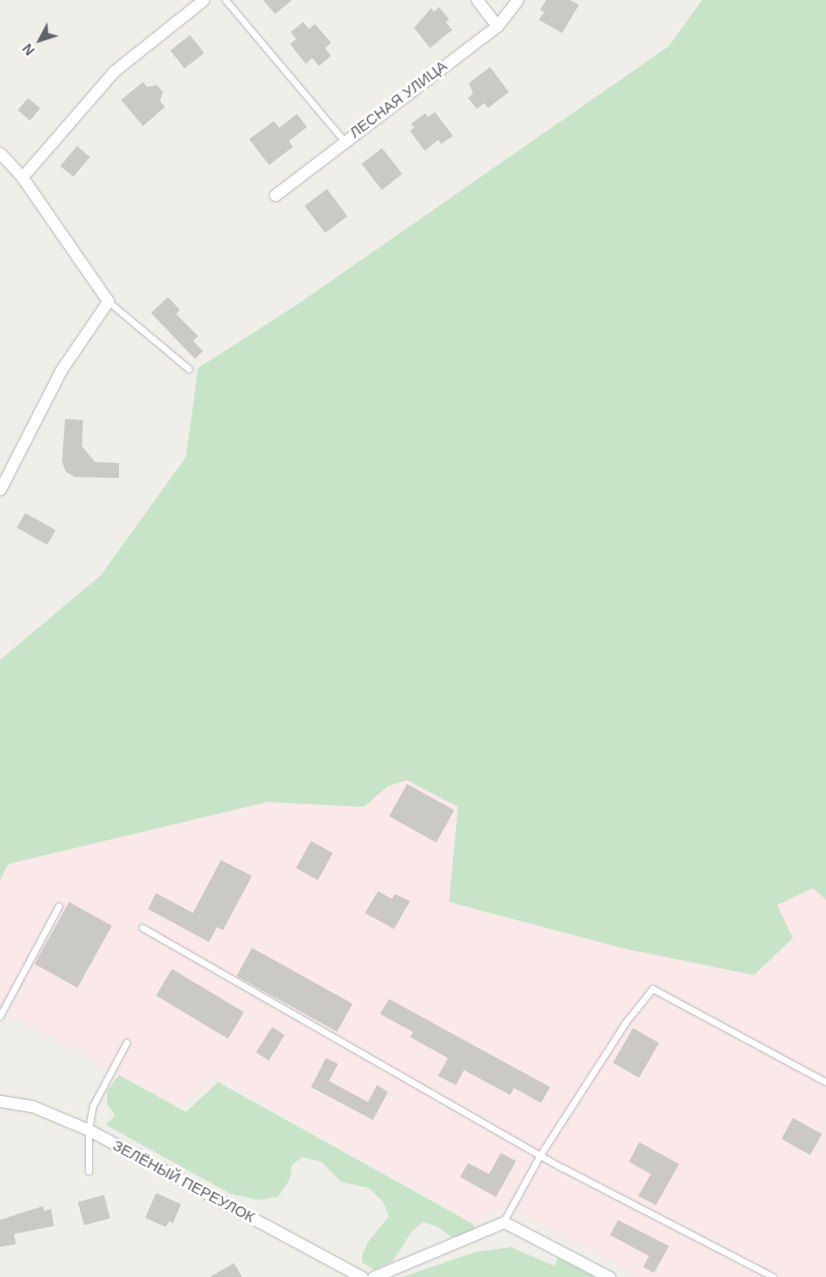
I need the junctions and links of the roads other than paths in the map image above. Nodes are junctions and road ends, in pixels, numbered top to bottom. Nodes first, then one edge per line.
1 (203, 0) edge
2 (226, 0) edge
3 (477, 0) edge
4 (517, 0) edge
5 (497, 26) junction
6 (344, 140) junction
7 (0, 153) edge
8 (22, 177) junction
9 (275, 195) dead end
10 (108, 301) junction
11 (189, 369) dead end
12 (0, 489) edge
13 (59, 907) dead end
14 (143, 928) dead end
15 (0, 1017) edge
16 (127, 1043) dead end
17 (826, 1082) edge
18 (0, 1101) edge
19 (89, 1130) junction
20 (541, 1155) junction
21 (89, 1172) dead end
22 (504, 1222) junction
23 (362, 1277) edge
24 (373, 1277) edge
25 (609, 1277) edge
26 (773, 1277) edge

1 - 8 street
2 - 6 lane
3 - 5 street
4 - 5 street, ЛЕСНАЯ УЛИЦА
5 - 6 street, ЛЕСНАЯ УЛИЦА
6 - 9 street, ЛЕСНАЯ УЛИЦА
7 - 8 street
8 - 10 street
10 - 11 lane
10 - 12 street
13 - 15 lane
14 - 20 lane
16 - 19 lane
17 - 20 lane
18 - 19 street, ЗЕЛЁНЫЙ ПЕРЕУЛОК
19 - 21 lane
19 - 23 street, ЗЕЛЁНЫЙ ПЕРЕУЛОК
20 - 22 lane
20 - 26 lane
22 - 24 street
22 - 25 street

